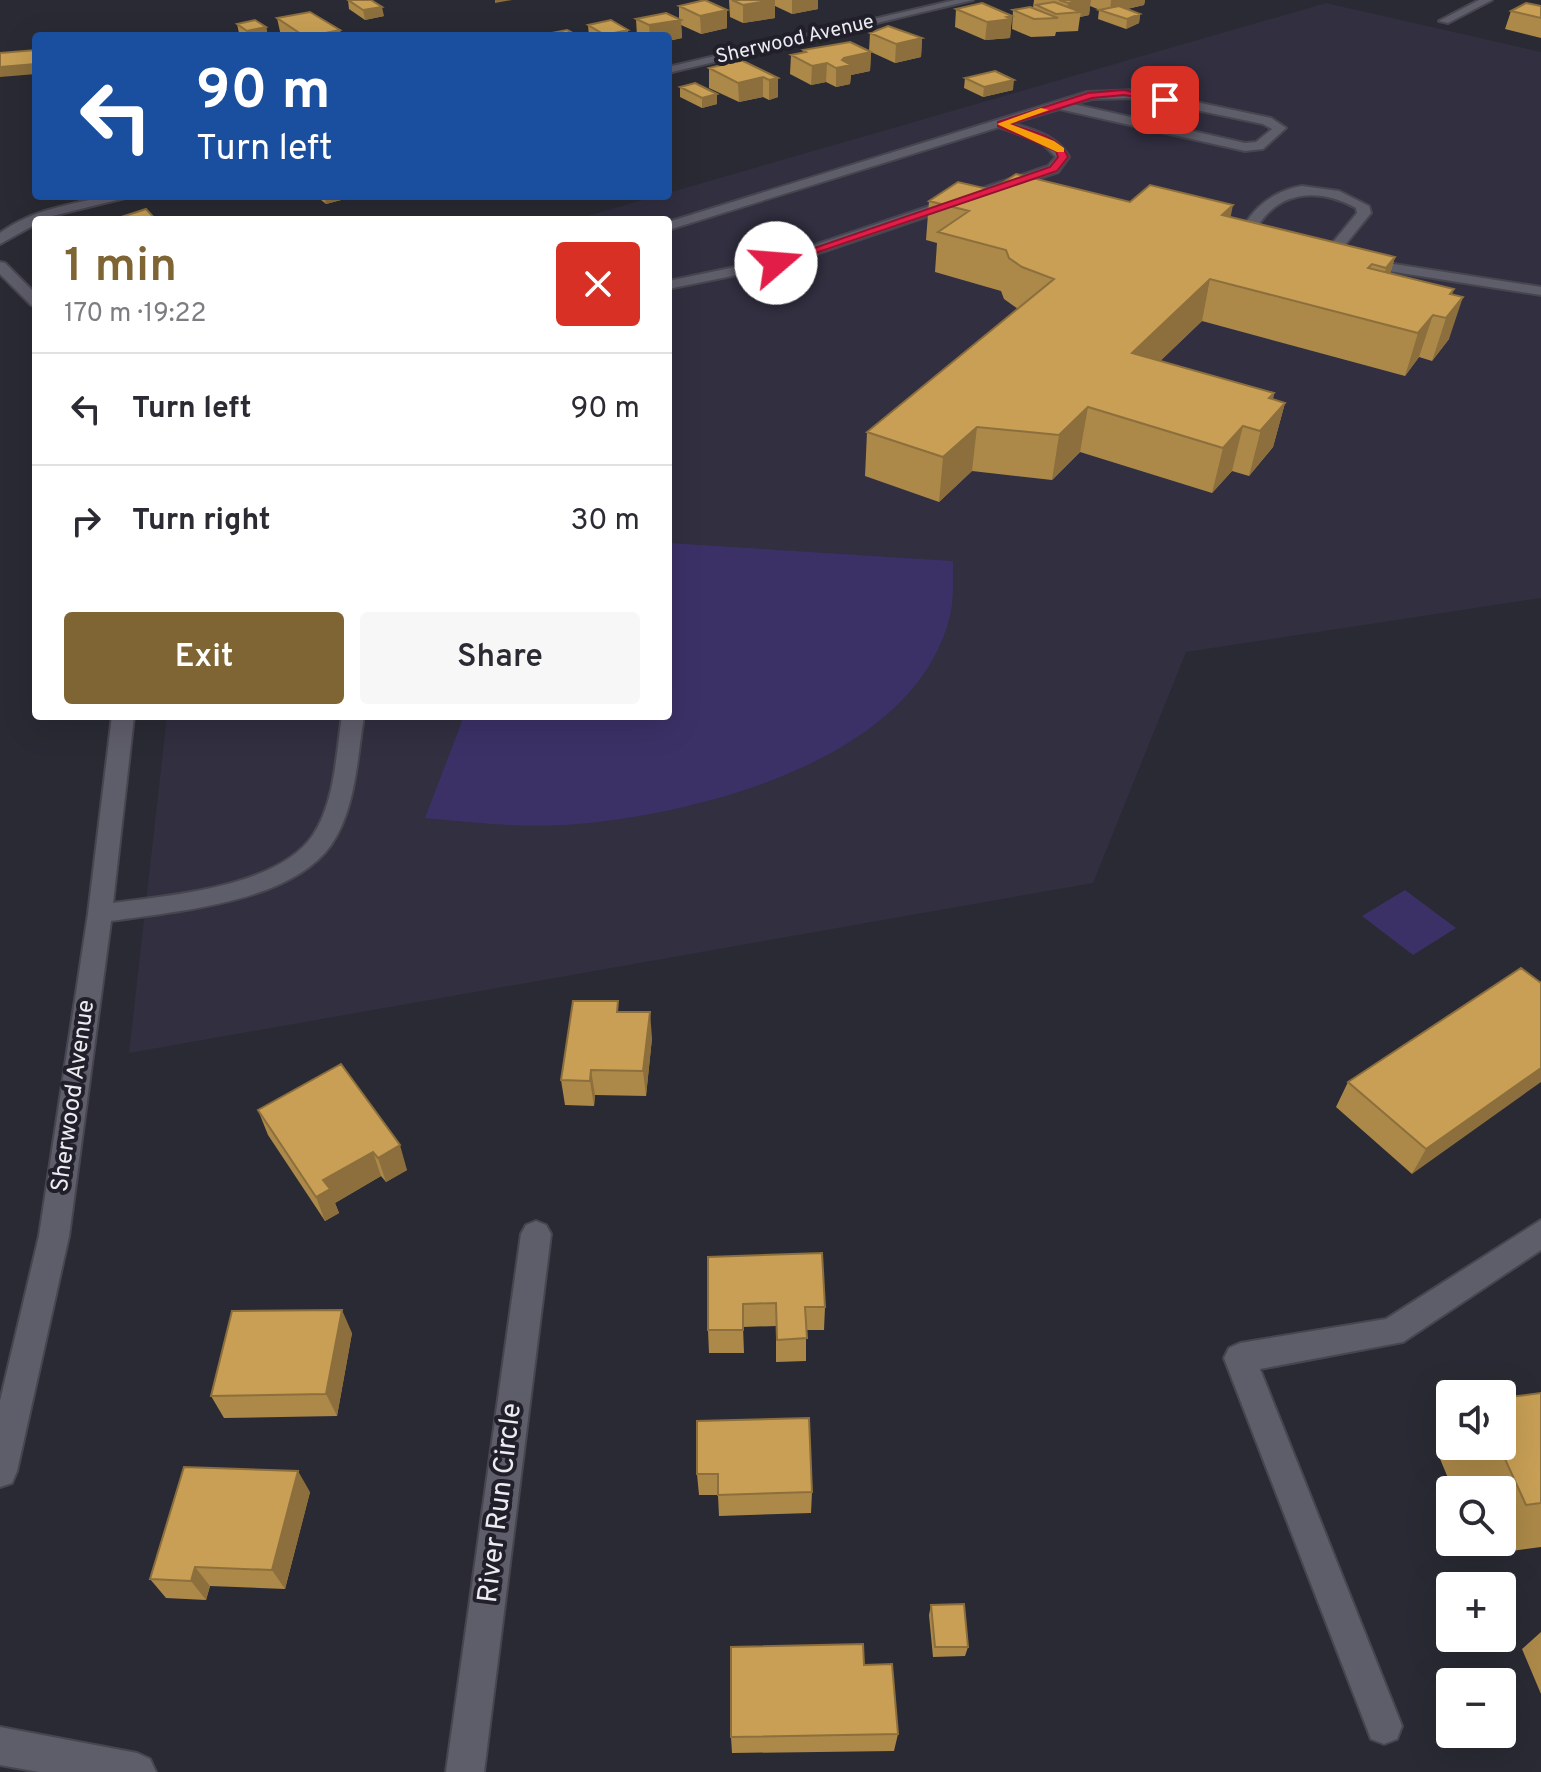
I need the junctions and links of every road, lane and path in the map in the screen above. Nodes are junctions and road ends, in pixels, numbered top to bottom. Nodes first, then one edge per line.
1 (968, 0) edge
2 (1487, 0) edge
3 (1444, 21) dead end
4 (672, 69) edge
5 (1059, 105) junction
6 (1001, 124) junction
7 (110, 200) edge
8 (48, 216) edge
9 (32, 221) edge
10 (672, 225) edge
11 (0, 240) edge
12 (1282, 250) edge
13 (0, 266) edge
14 (672, 284) edge
15 (1541, 291) edge
16 (32, 298) edge
17 (123, 720) edge
18 (352, 720) edge
19 (100, 914) junction
20 (1541, 1233) edge
21 (536, 1234) dead end
22 (0, 1471) edge
23 (1384, 1726) dead end
24 (0, 1746) edge
25 (137, 1772) edge
26 (465, 1772) edge

1 - 4 street, Sherwood Avenue
2 - 3 street
5 - 5 street
5 - 6 street
6 - 10 street
6 - 14 street
7 - 8 street
9 - 11 street
12 - 15 street
13 - 16 street
17 - 19 street, Sherwood Avenue
18 - 19 street
19 - 22 street, Sherwood Avenue
20 - 23 street
21 - 26 street, River Run Circle
24 - 25 street

